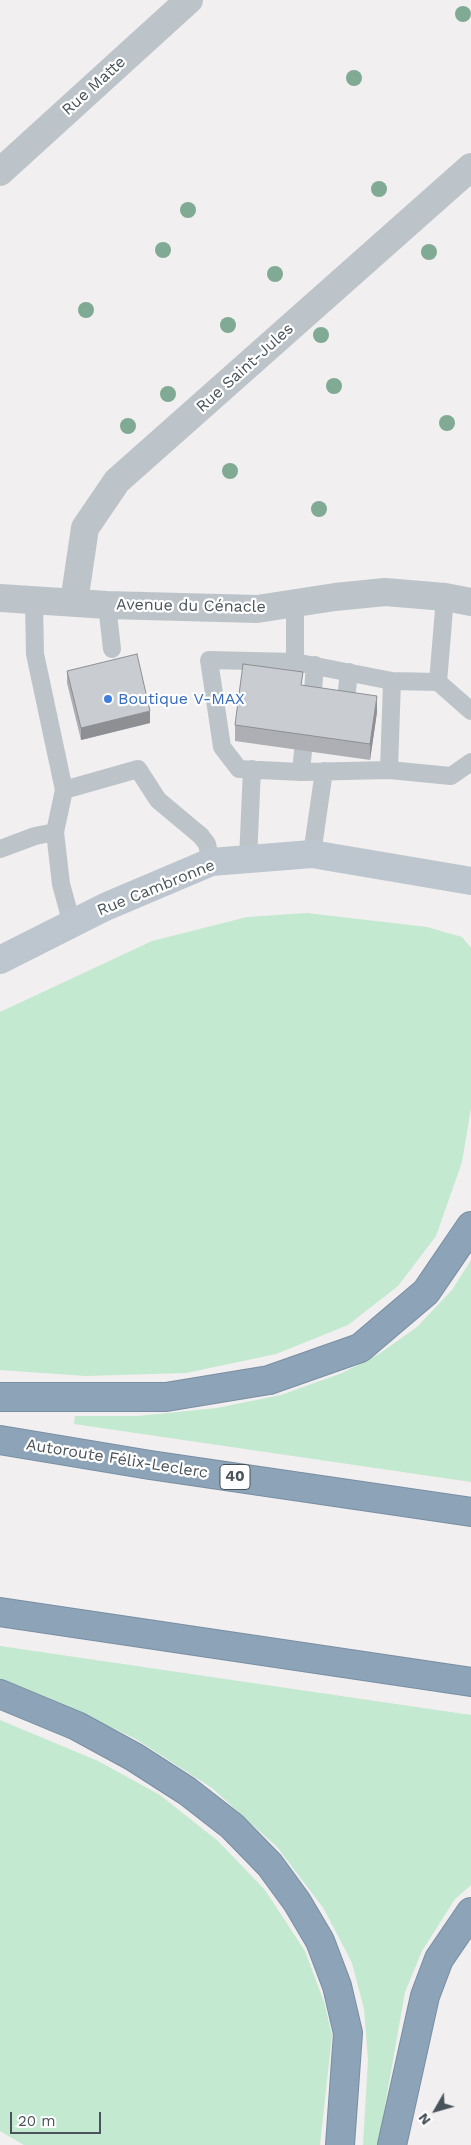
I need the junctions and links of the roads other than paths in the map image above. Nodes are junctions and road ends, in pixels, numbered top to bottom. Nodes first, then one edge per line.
1 (189, 0) edge
2 (471, 167) edge
3 (0, 172) edge
4 (445, 597) junction
5 (0, 598) edge
6 (34, 601) junction
7 (74, 602) junction
8 (471, 602) edge
9 (296, 603) junction
10 (108, 605) junction
11 (112, 649) dead end
12 (294, 662) junction
13 (315, 665) junction
14 (349, 672) junction
15 (392, 680) junction
16 (438, 682) junction
17 (312, 702) edge
18 (345, 708) edge
19 (471, 711) edge
20 (303, 751) edge
21 (471, 762) edge
22 (334, 766) junction
23 (252, 770) junction
24 (389, 770) junction
25 (301, 772) junction
26 (64, 790) junction
27 (55, 832) junction
28 (0, 849) edge
29 (312, 854) junction
30 (248, 859) junction
31 (211, 862) junction
32 (471, 881) edge
33 (72, 924) junction
34 (0, 960) edge
35 (471, 1226) edge
36 (0, 1397) edge
37 (0, 1440) edge
38 (471, 1512) edge
39 (0, 1612) edge
40 (471, 1682) edge
41 (0, 1694) edge
42 (471, 1912) edge
43 (340, 2145) edge
44 (392, 2145) edge

1 - 3 street, Rue Matte
2 - 7 street, Rue Saint-Jules
4 - 8 street, Avenue du Cénacle
4 - 9 street, Avenue du Cénacle
4 - 16 lane
5 - 6 street, Avenue du Cénacle
6 - 7 street, Avenue du Cénacle
6 - 26 lane
7 - 10 street, Avenue du Cénacle
9 - 10 street, Avenue du Cénacle
9 - 12 lane
10 - 11 lane
12 - 13 lane
12 - 23 lane
13 - 14 lane
13 - 17 lane
14 - 15 lane
14 - 18 lane
15 - 16 lane
15 - 24 lane
16 - 19 lane
20 - 25 lane
21 - 24 lane
22 - 24 lane
22 - 25 lane
22 - 29 lane
23 - 25 lane
23 - 30 lane
26 - 27 lane
26 - 31 lane
27 - 28 lane
27 - 33 lane
29 - 30 street, Rue Cambronne
29 - 32 street, Rue Cambronne
30 - 31 street, Rue Cambronne
31 - 33 street, Rue Cambronne
33 - 34 street, Rue Cambronne
35 - 36 highway
37 - 38 highway, Autoroute Félix-Leclerc / 40
39 - 40 highway
41 - 43 highway
42 - 44 highway

